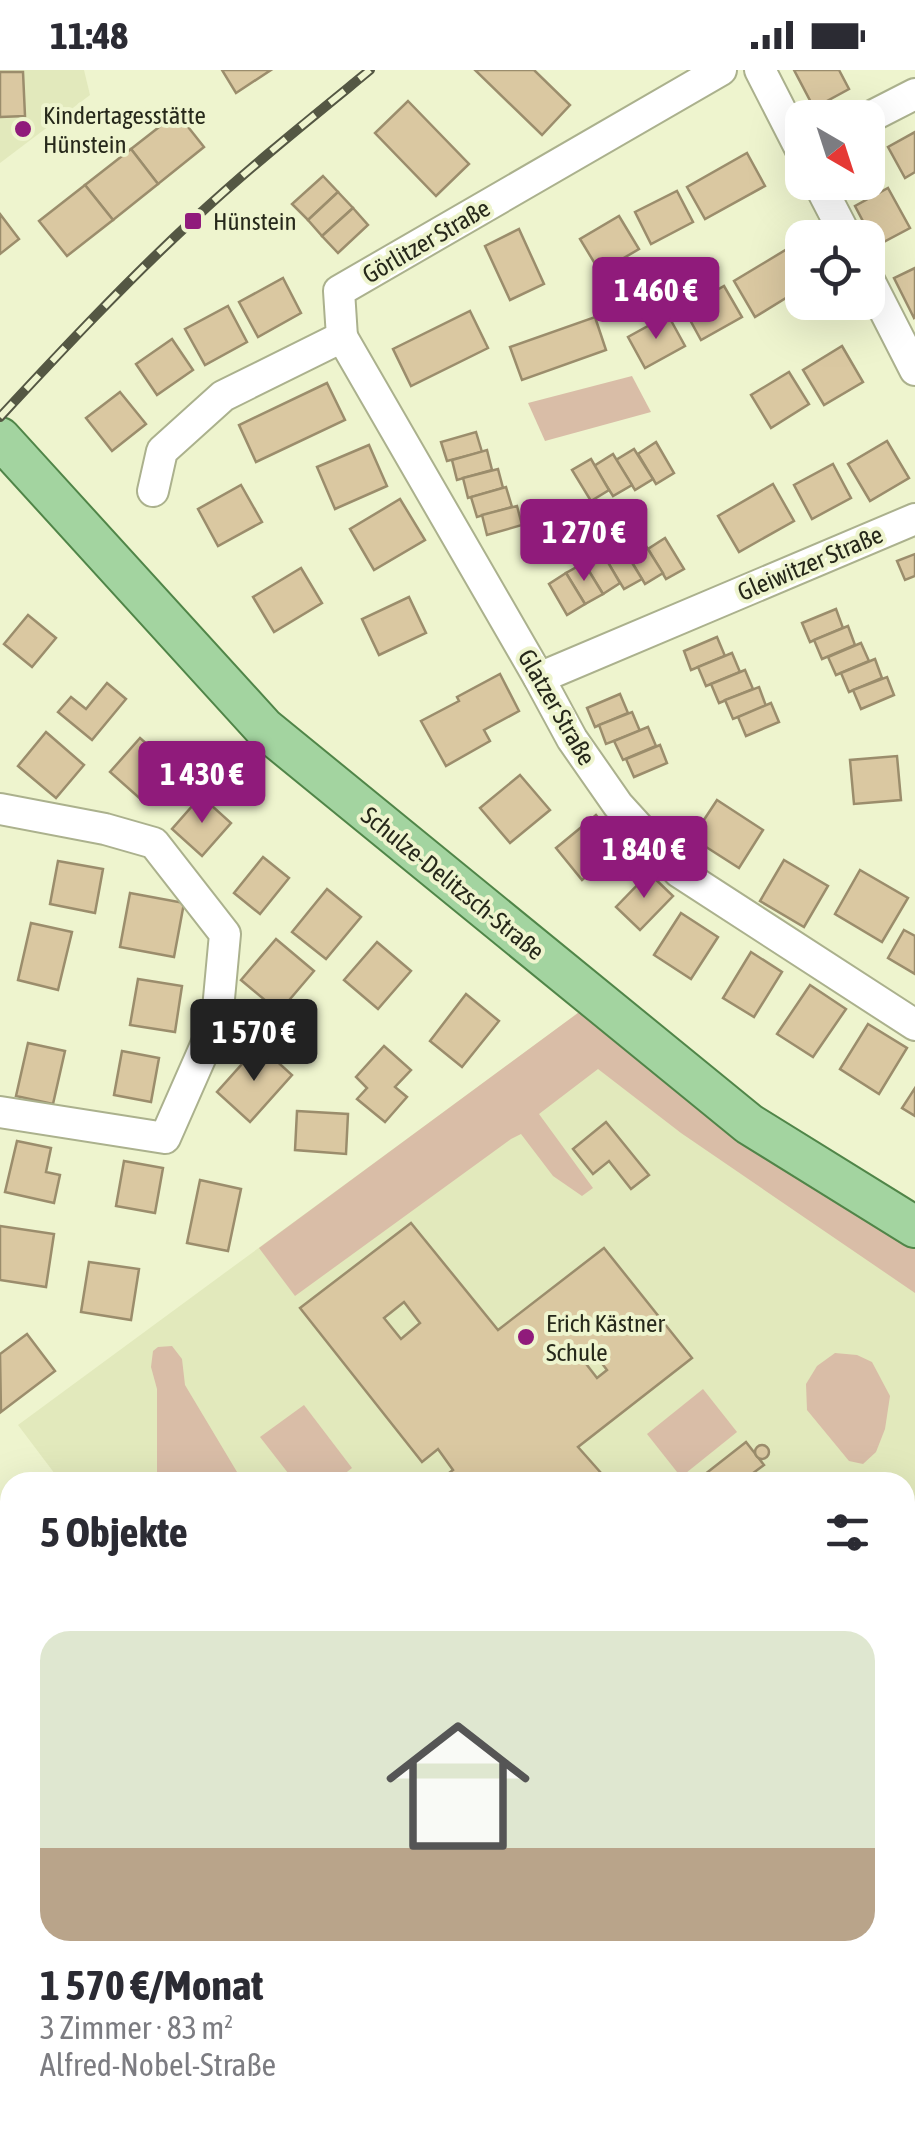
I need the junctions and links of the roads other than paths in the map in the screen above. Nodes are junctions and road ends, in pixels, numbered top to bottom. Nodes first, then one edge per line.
1 (721, 70) edge
2 (760, 70) edge
3 (915, 94) edge
4 (885, 109) edge
5 (785, 119) edge
6 (885, 308) edge
7 (342, 337) junction
8 (912, 356) edge
9 (0, 438) edge
10 (152, 491) dead end
11 (915, 519) edge
12 (539, 678) junction
13 (0, 809) edge
14 (915, 1025) edge
15 (0, 1112) edge
16 (915, 1227) edge

1 - 7 street, Görlitzer Straße
2 - 5 street
3 - 4 street
6 - 8 street
7 - 10 street
7 - 12 street, Glatzer Straße
9 - 16 main road, Schulze-Delitzsch-Straße
11 - 12 street, Gleiwitzer Straße
12 - 14 street, Glatzer Straße
13 - 15 street

